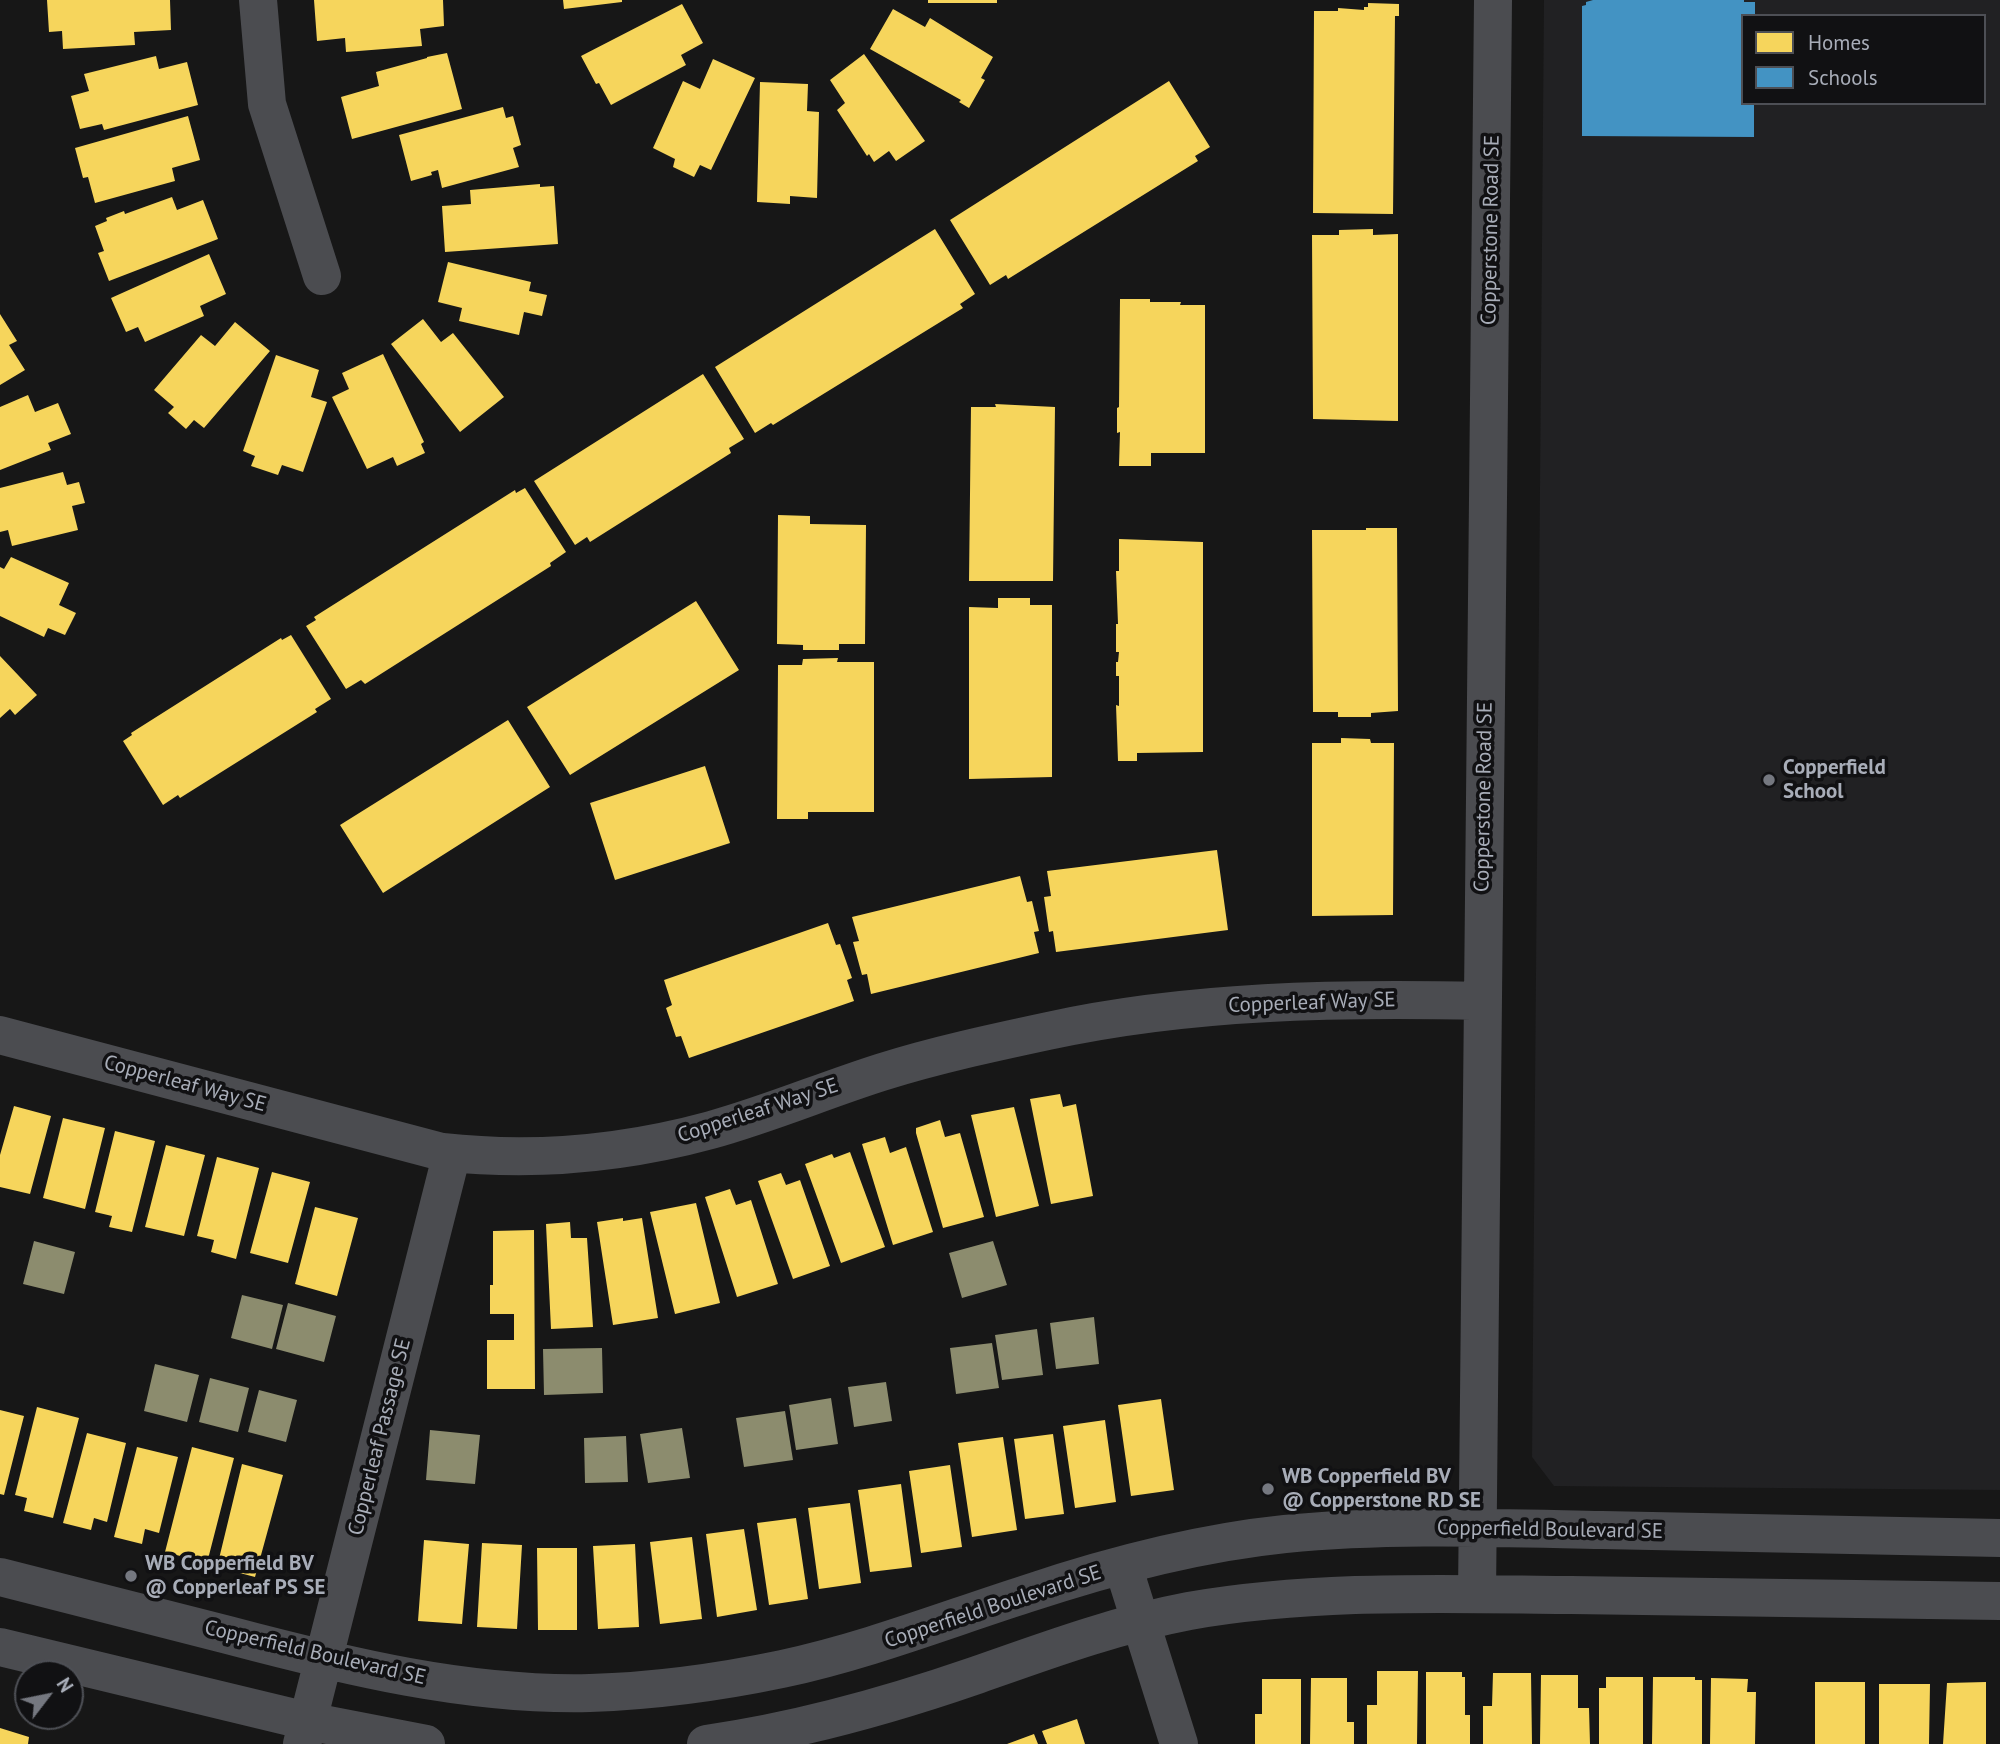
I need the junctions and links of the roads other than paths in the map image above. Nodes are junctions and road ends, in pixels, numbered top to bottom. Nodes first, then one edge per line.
1 (258, 0) edge
2 (1493, 0) edge
3 (322, 276) dead end
4 (1482, 1001) junction
5 (0, 1035) edge
6 (452, 1153) junction
7 (1477, 1527) junction
8 (2000, 1538) edge
9 (1124, 1566) junction
10 (0, 1577) edge
11 (1477, 1594) junction
12 (2000, 1601) edge
13 (1140, 1622) junction
14 (0, 1647) edge
15 (324, 1660) junction
16 (305, 1733) edge
17 (426, 1744) edge
18 (706, 1744) edge
19 (1178, 1744) edge

1 - 3 street
2 - 4 street, Copperstone Road SE
4 - 6 street, Copperleaf Way SE
4 - 7 street, Copperstone Road SE
5 - 6 street, Copperleaf Way SE
6 - 15 street, Copperleaf Passage SE
7 - 8 street, Copperfield Boulevard SE
7 - 9 street, Copperfield Boulevard SE
7 - 11 street, Copperstone Road SE
9 - 13 street
9 - 15 street, Copperfield Boulevard SE
10 - 15 street, Copperfield Boulevard SE
11 - 12 street
11 - 13 street
13 - 18 street
13 - 19 street
14 - 16 street
15 - 16 street, Copperleaf Passage SE
16 - 17 street

